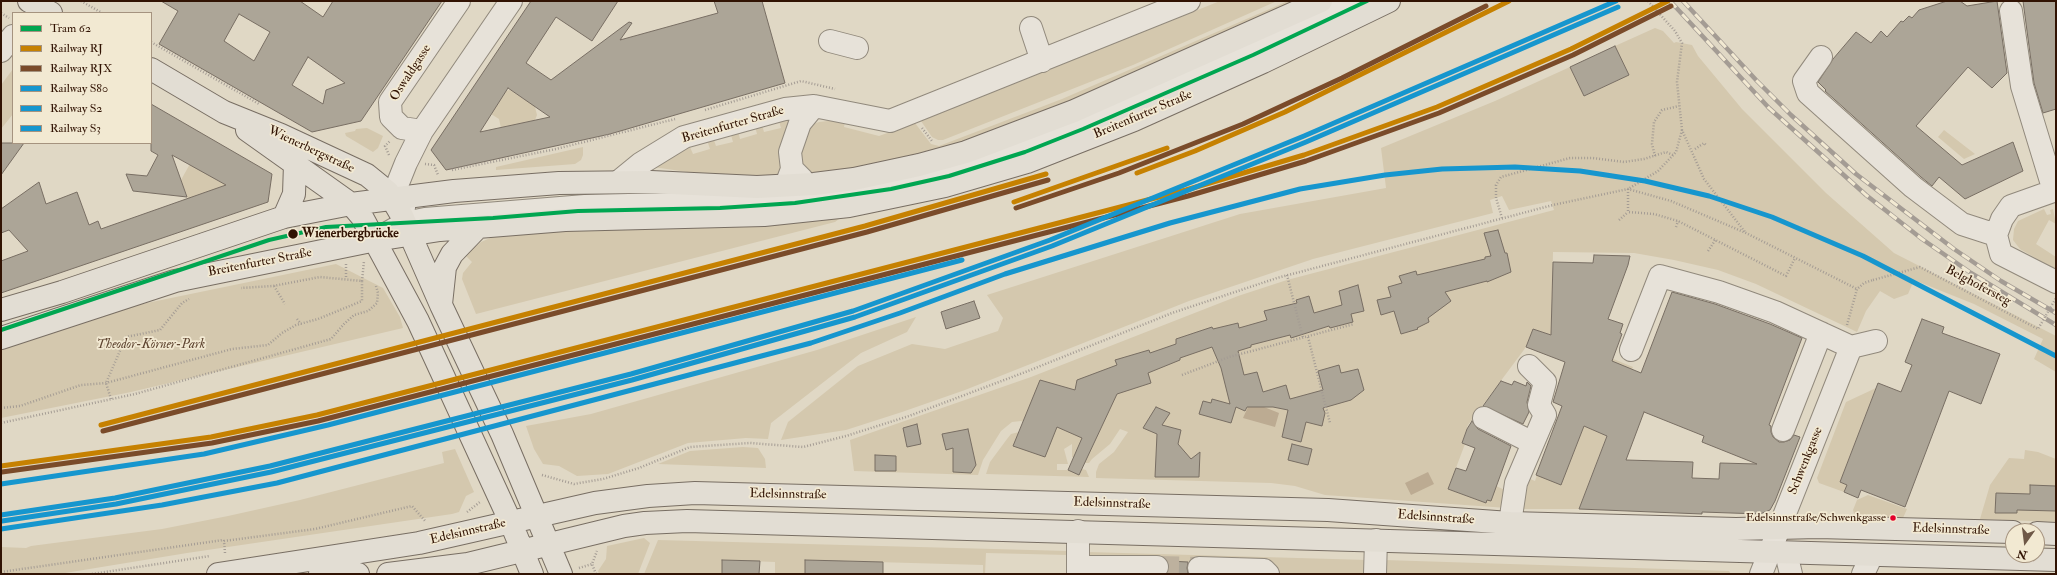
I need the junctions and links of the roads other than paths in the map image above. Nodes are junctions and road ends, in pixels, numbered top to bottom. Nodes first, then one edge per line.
1 (459, 1) edge
2 (511, 1) edge
3 (1189, 1) edge
4 (1321, 1) edge
5 (1359, 1) edge
6 (1389, 1) edge
7 (2011, 11) dead end
8 (1031, 28) dead end
9 (12, 37) edge
10 (830, 41) dead end
11 (857, 48) dead end
12 (1, 51) edge
13 (1821, 57) dead end
14 (1042, 61) junction
15 (152, 70) edge
16 (814, 106) junction
17 (224, 112) junction
18 (422, 131) junction
19 (295, 164) junction
20 (618, 182) junction
21 (785, 185) junction
22 (2055, 190) edge
23 (392, 198) junction
24 (351, 204) junction
25 (284, 217) junction
26 (670, 217) junction
27 (413, 225) junction
28 (478, 227) junction
29 (1996, 235) junction
30 (376, 240) junction
31 (2056, 282) edge
32 (441, 305) junction
33 (1, 310) edge
34 (1821, 333) junction
35 (1, 338) edge
36 (1876, 341) dead end
37 (1851, 347) junction
38 (1631, 350) dead end
39 (1529, 366) dead end
40 (1484, 418) dead end
41 (1783, 430) dead end
42 (1534, 443) junction
43 (538, 517) junction
44 (511, 523) junction
45 (1510, 523) junction
46 (1779, 527) junction
47 (1078, 531) junction
48 (2005, 532) edge
49 (2045, 533) edge
50 (2056, 534) edge
51 (1376, 540) junction
52 (550, 544) junction
53 (524, 550) junction
54 (1782, 560) edge
55 (2055, 560) edge
56 (1868, 564) edge
57 (1157, 567) tunnel mouth
58 (1199, 568) tunnel mouth
59 (1078, 570) edge
60 (572, 571) edge
61 (218, 574) edge
62 (320, 574) edge
63 (358, 574) edge
64 (388, 574) edge
65 (532, 574) edge
66 (1268, 574) edge
67 (1375, 574) edge
68 (1760, 574) edge

1 - 18 street, Oswaldgasse
2 - 18 street
3 - 14 street, Breitenfurter Straße
4 - 21 main road, Breitenfurter Straße
5 - 21 street, Breitenfurter Straße
6 - 26 main road, Breitenfurter Straße
7 - 22 street
8 - 14 street
9 - 12 street
10 - 11 street
13 - 29 street
14 - 16 street, Breitenfurter Straße
15 - 17 main road, Wienerbergstraße
16 - 20 street, Breitenfurter Straße
16 - 21 street, Breitenfurter Straße
17 - 19 main road, Wienerbergstraße
17 - 23 main road, Wienerbergstraße
18 - 23 street
19 - 24 main road, Wienerbergstraße
19 - 25 main road
20 - 21 main road, Breitenfurter Straße
20 - 23 main road, Breitenfurter Straße
21 - 26 street, Breitenfurter Straße
21 - 27 street, Breitenfurter Straße
22 - 29 street
23 - 24 main road, Breitenfurter Straße
23 - 27 main road
24 - 25 main road, Breitenfurter Straße
24 - 30 main road
25 - 33 main road, Breitenfurter Straße
26 - 28 main road, Breitenfurter Straße
27 - 28 main road, Breitenfurter Straße
27 - 30 main road, Breitenfurter Straße
27 - 32 main road
28 - 32 main road
29 - 31 street
30 - 35 main road, Breitenfurter Straße
30 - 44 main road
32 - 43 main road
34 - 37 street
34 - 38 street
34 - 41 street
36 - 37 street
37 - 46 street, Schwenkgasse
39 - 42 street
40 - 42 street
42 - 45 street
43 - 44 main road, Edelsinnstraße
43 - 45 main road, Edelsinnstraße
43 - 52 main road
44 - 53 main road
44 - 61 main road, Edelsinnstraße
45 - 46 main road, Edelsinnstraße
46 - 48 main road, Edelsinnstraße
46 - 54 street, Schwenkgasse
47 - 51 main road, Edelsinnstraße
47 - 52 main road, Edelsinnstraße
47 - 59 street
49 - 50 main road
51 - 54 main road, Edelsinnstraße
51 - 67 street
52 - 53 main road, Edelsinnstraße
52 - 60 main road
53 - 64 main road, Edelsinnstraße
53 - 65 main road
54 - 56 main road, Edelsinnstraße
54 - 68 street, Schwenkgasse
55 - 56 main road, Edelsinnstraße
57 - 59 street
58 - 66 street
62 - 63 main road

